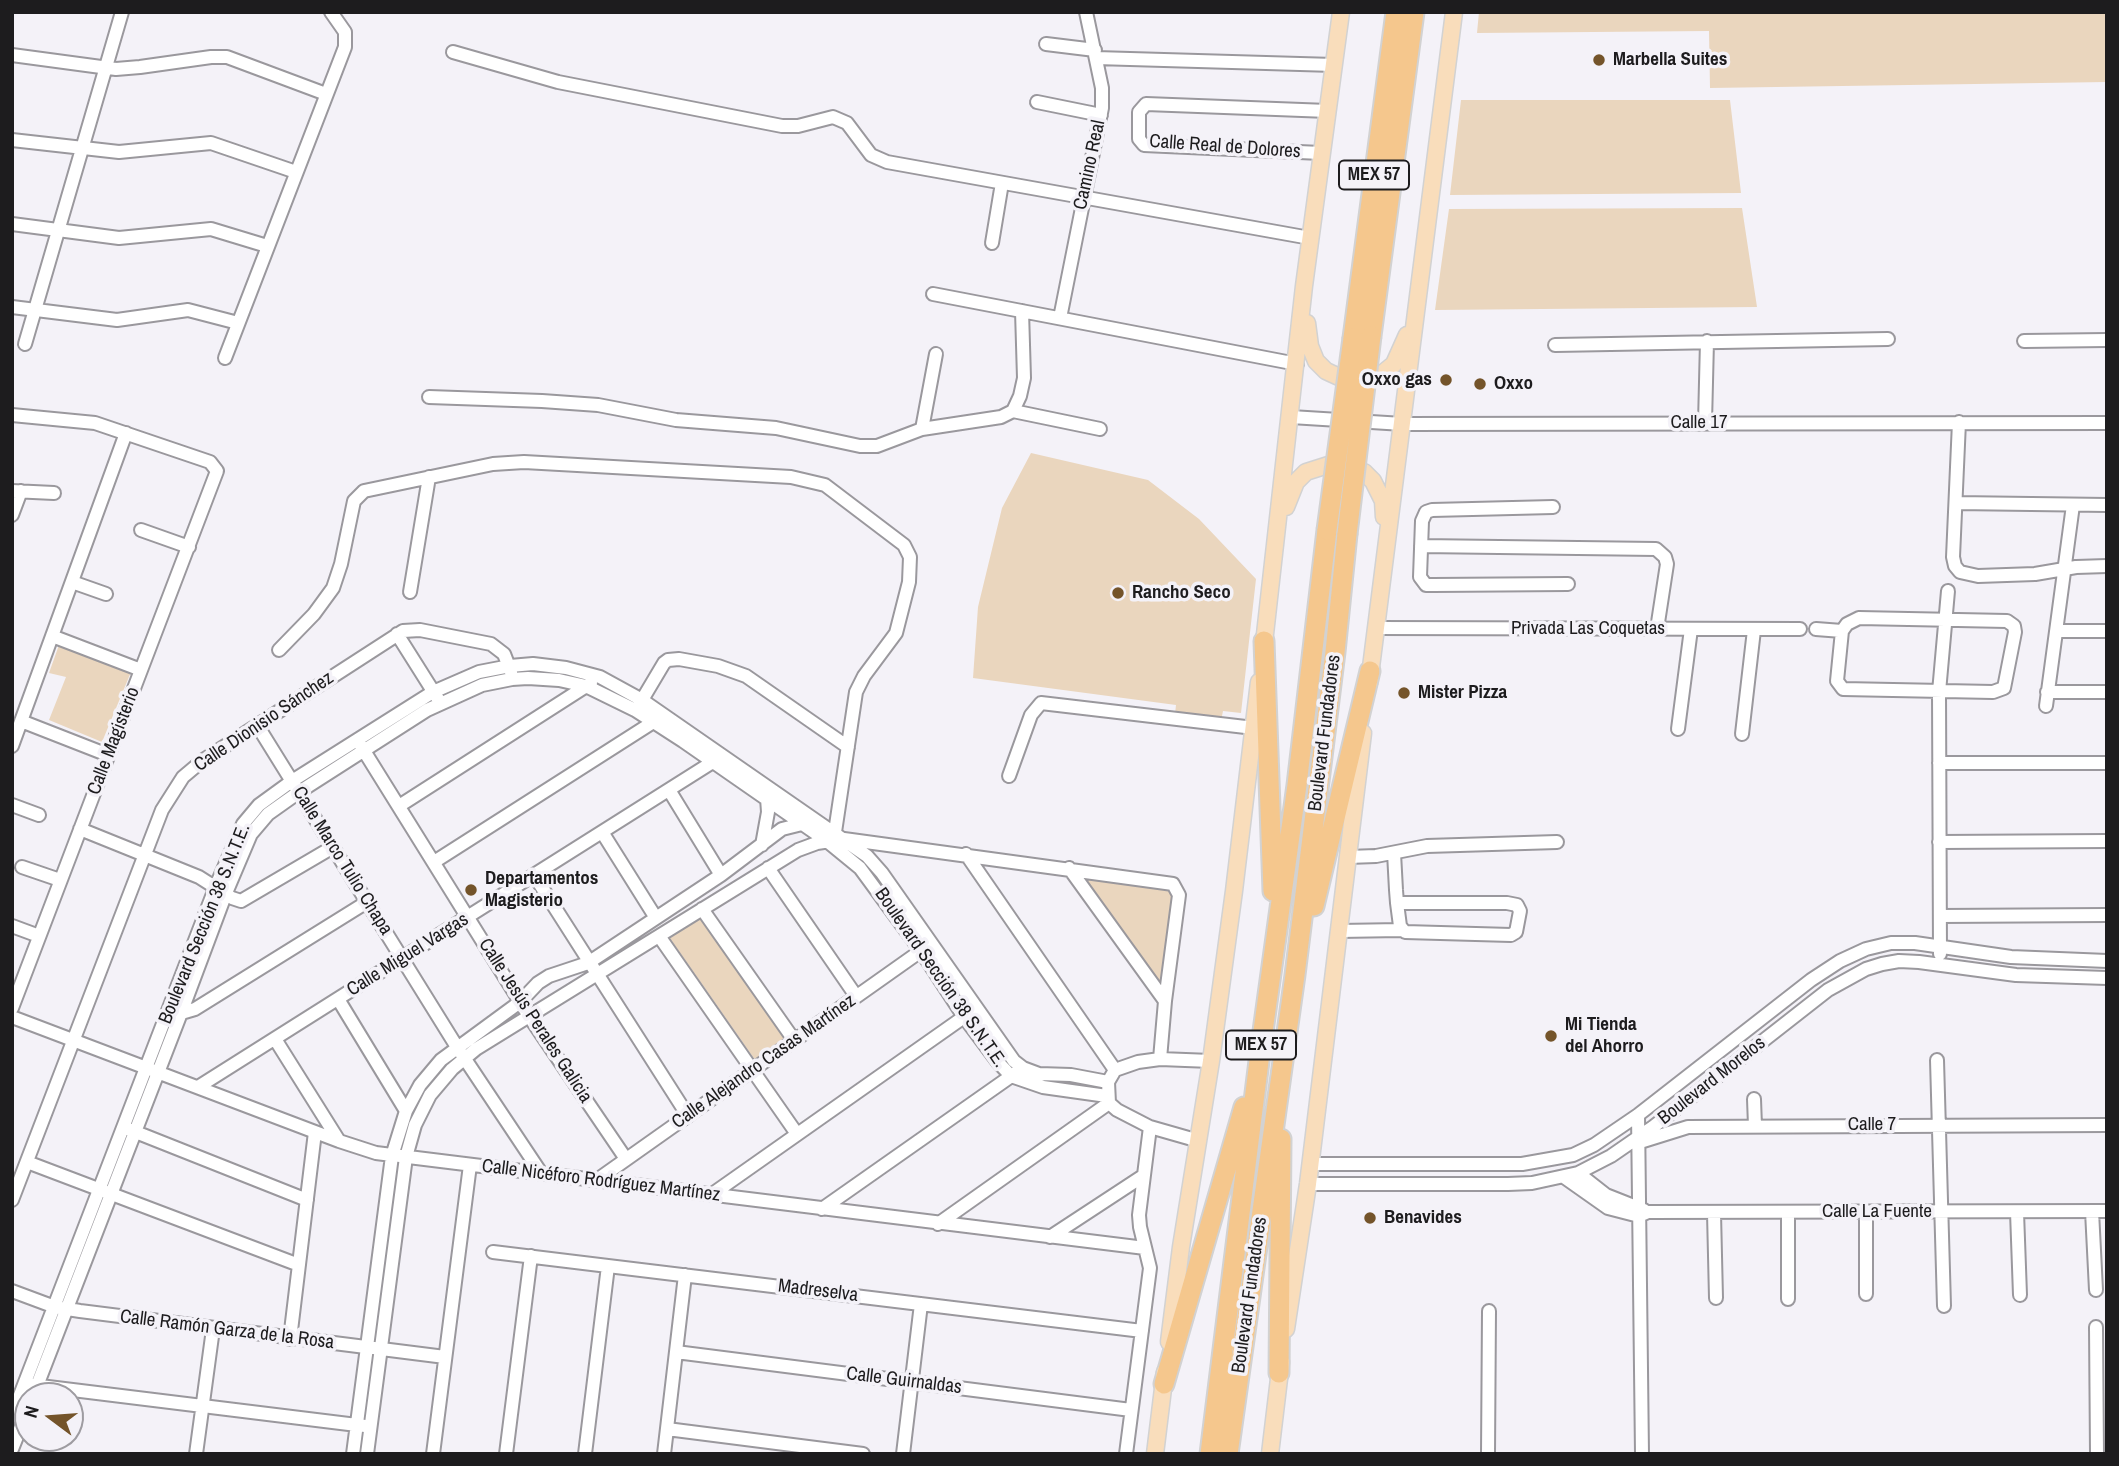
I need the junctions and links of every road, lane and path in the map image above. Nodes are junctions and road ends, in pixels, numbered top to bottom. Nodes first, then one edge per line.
1 (121, 12) edge
2 (331, 12) edge
3 (1086, 12) edge
4 (1341, 12) edge
5 (1395, 12) edge
6 (1414, 12) edge
7 (1454, 12) edge
8 (1046, 44) dead end
9 (453, 52) dead end
10 (1096, 54) junction
11 (12, 55) edge
12 (1334, 65) junction
13 (105, 68) junction
14 (326, 94) junction
15 (1037, 102) dead end
16 (1328, 111) junction
17 (1101, 115) junction
18 (12, 139) edge
19 (82, 148) junction
20 (1321, 153) junction
21 (296, 172) junction
22 (1002, 183) junction
23 (1083, 197) junction
24 (12, 223) edge
25 (59, 231) junction
26 (1310, 238) junction
27 (992, 243) dead end
28 (267, 246) junction
29 (1304, 286) junction
30 (1419, 286) junction
31 (933, 294) dead end
32 (12, 307) edge
33 (37, 310) junction
34 (1022, 311) junction
35 (1060, 318) junction
36 (238, 323) junction
37 (1362, 337) junction
38 (1888, 339) dead end
39 (2107, 340) edge
40 (1707, 341) junction
41 (2024, 341) dead end
42 (25, 344) dead end
43 (1555, 345) dead end
44 (936, 354) dead end
45 (225, 358) dead end
46 (1297, 364) junction
47 (429, 397) dead end
48 (1013, 411) junction
49 (12, 415) edge
50 (1291, 417) junction
51 (1959, 422) junction
52 (2107, 423) edge
53 (1403, 424) junction
54 (1705, 424) junction
55 (922, 429) junction
56 (1100, 429) dead end
57 (125, 433) junction
58 (429, 477) junction
59 (17, 491) edge
60 (54, 493) dead end
61 (1956, 503) junction
62 (2073, 505) junction
63 (2107, 505) edge
64 (1553, 507) dead end
65 (12, 515) edge
66 (141, 530) dead end
67 (1278, 531) junction
68 (1420, 546) junction
69 (189, 547) junction
70 (1386, 555) junction
71 (2107, 566) edge
72 (2064, 569) junction
73 (72, 582) junction
74 (1567, 584) dead end
75 (1948, 591) dead end
76 (410, 592) dead end
77 (106, 594) dead end
78 (1946, 619) junction
79 (1657, 629) junction
80 (1691, 629) junction
81 (1800, 629) dead end
82 (1816, 629) dead end
83 (1754, 630) junction
84 (1842, 631) junction
85 (2056, 631) junction
86 (2107, 631) edge
87 (1375, 634) junction
88 (397, 635) junction
89 (52, 636) junction
90 (1264, 640) junction
91 (279, 650) dead end
92 (1371, 666) junction
93 (141, 670) junction
94 (511, 672) junction
95 (600, 677) junction
96 (586, 686) junction
97 (1939, 692) junction
98 (2048, 692) junction
99 (2107, 692) edge
100 (437, 697) junction
101 (639, 705) junction
102 (2046, 706) dead end
103 (659, 718) junction
104 (21, 721) junction
105 (257, 725) junction
106 (1254, 728) junction
107 (1678, 729) dead end
108 (1742, 734) dead end
109 (361, 745) junction
110 (12, 746) edge
111 (848, 747) junction
112 (108, 755) junction
113 (719, 758) junction
114 (1939, 762) junction
115 (2107, 763) edge
116 (1009, 776) dead end
117 (295, 786) junction
118 (669, 790) junction
119 (766, 798) junction
120 (12, 805) edge
121 (399, 806) junction
122 (39, 815) dead end
123 (802, 823) junction
124 (823, 824) junction
125 (80, 829) junction
126 (602, 832) junction
127 (836, 837) junction
128 (2107, 841) edge
129 (1557, 842) dead end
130 (1939, 842) junction
131 (762, 845) junction
132 (333, 847) junction
133 (1394, 853) junction
134 (966, 854) junction
135 (145, 855) junction
136 (1348, 857) junction
137 (434, 862) junction
138 (22, 867) dead end
139 (768, 868) junction
140 (1069, 868) junction
141 (534, 875) junction
142 (721, 875) junction
143 (60, 880) junction
144 (221, 889) junction
145 (367, 902) junction
146 (1397, 903) junction
147 (702, 909) junction
148 (2107, 915) edge
149 (1940, 916) junction
150 (468, 917) junction
151 (656, 918) junction
152 (12, 926) edge
153 (1401, 930) junction
154 (1339, 931) junction
155 (39, 936) junction
156 (659, 936) junction
157 (1940, 946) junction
158 (926, 947) junction
159 (1275, 947) junction
160 (402, 958) junction
161 (2107, 961) edge
162 (588, 962) junction
163 (1939, 964) junction
164 (596, 975) junction
165 (1295, 975) junction
166 (2107, 978) edge
167 (856, 996) junction
168 (338, 999) junction
169 (1165, 1001) junction
170 (520, 1002) junction
171 (12, 1007) edge
172 (976, 1008) junction
173 (181, 1013) junction
174 (167, 1015) junction
175 (529, 1016) junction
176 (12, 1017) edge
177 (964, 1017) junction
178 (275, 1039) junction
179 (75, 1040) junction
180 (794, 1040) junction
181 (460, 1053) junction
182 (1260, 1053) junction
183 (1160, 1059) junction
184 (1937, 1060) dead end
185 (1211, 1061) junction
186 (1023, 1068) junction
187 (153, 1070) junction
188 (752, 1070) junction
189 (1115, 1070) junction
190 (1012, 1076) junction
191 (198, 1087) junction
192 (1279, 1087) junction
193 (1108, 1094) junction
194 (1754, 1099) dead end
195 (406, 1111) junction
196 (1638, 1115) junction
197 (688, 1116) junction
198 (1938, 1125) junction
199 (2107, 1125) edge
200 (1755, 1126) junction
201 (1150, 1127) junction
202 (129, 1129) junction
203 (315, 1132) junction
204 (797, 1134) junction
205 (1640, 1139) junction
206 (339, 1141) junction
207 (1199, 1141) junction
208 (392, 1156) junction
209 (406, 1157) junction
210 (626, 1159) junction
211 (27, 1162) junction
212 (470, 1164) junction
213 (1310, 1164) junction
214 (541, 1173) junction
215 (1577, 1173) junction
216 (1143, 1176) junction
217 (1564, 1177) junction
218 (597, 1180) junction
219 (1308, 1184) junction
220 (105, 1192) junction
221 (711, 1195) junction
222 (12, 1200) edge
223 (307, 1200) junction
224 (822, 1209) junction
225 (1642, 1211) junction
226 (2092, 1211) junction
227 (2107, 1211) edge
228 (1941, 1212) junction
229 (2018, 1212) junction
230 (1714, 1213) junction
231 (1788, 1213) junction
232 (1866, 1213) junction
233 (938, 1224) junction
234 (1050, 1237) junction
235 (1145, 1248) junction
236 (493, 1252) dead end
237 (531, 1256) junction
238 (299, 1265) junction
239 (608, 1266) junction
240 (685, 1275) junction
241 (2096, 1290) dead end
242 (12, 1291) edge
243 (1866, 1294) dead end
244 (2020, 1295) dead end
245 (1716, 1298) dead end
246 (1788, 1299) dead end
247 (921, 1304) junction
248 (1944, 1306) dead end
249 (61, 1308) junction
250 (1489, 1311) dead end
251 (2096, 1327) dead end
252 (213, 1329) junction
253 (1142, 1331) junction
254 (290, 1339) junction
255 (373, 1349) junction
256 (676, 1352) junction
257 (445, 1356) junction
258 (1279, 1373) junction
259 (34, 1382) edge
260 (912, 1382) junction
261 (1164, 1384) junction
262 (84, 1394) edge
263 (202, 1406) junction
264 (1132, 1410) junction
265 (364, 1426) junction
266 (667, 1429) junction
267 (196, 1454) edge
268 (353, 1454) edge
269 (367, 1454) edge
270 (433, 1454) edge
271 (506, 1454) edge
272 (585, 1454) edge
273 (664, 1454) edge
274 (863, 1454) edge
275 (903, 1454) edge
276 (1126, 1454) edge
277 (1155, 1454) edge
278 (1210, 1454) edge
279 (1228, 1454) edge
280 (1270, 1454) edge
281 (1488, 1454) edge
282 (1642, 1454) edge
283 (2097, 1454) edge

1 - 13 street
2 - 14 street
3 - 10 street, Camino Real
4 - 12 main road
5 - 37 highway, Boulevard Fundadores / MEX 57
6 - 37 highway, Boulevard Fundadores / MEX 57
7 - 30 main road
8 - 10 street
9 - 22 street
10 - 12 street
10 - 17 street, Camino Real
11 - 13 street
12 - 16 main road
13 - 14 street
13 - 19 street
14 - 21 street
15 - 17 street
16 - 20 main road
16 - 20 street, Calle Real de Dolores
17 - 23 street, Camino Real
18 - 19 street
19 - 21 street
19 - 25 street
20 - 26 main road
21 - 28 street
22 - 23 street
22 - 27 street
23 - 26 street
23 - 35 street, Camino Real
24 - 25 street
25 - 28 street
25 - 33 street
26 - 29 main road
28 - 36 street
29 - 30 main road
29 - 46 main road
30 - 53 main road
31 - 34 street
32 - 33 street
33 - 36 street
33 - 42 street
34 - 35 street
34 - 48 street
35 - 46 street
36 - 45 street
37 - 159 highway, Boulevard Fundadores / MEX 57, bridge
37 - 165 highway, Boulevard Fundadores / MEX 57, bridge
38 - 40 street
39 - 41 street
40 - 43 street
40 - 54 street
44 - 55 street
46 - 50 main road
47 - 55 street
48 - 55 street
48 - 56 street
49 - 57 street
50 - 53 street, Calle 17
50 - 67 main road
51 - 52 street, Calle 17
51 - 54 street, Calle 17
51 - 61 street
53 - 54 street, Calle 17
53 - 70 main road
57 - 69 street, Calle Magisterio
57 - 73 street
58 - 76 street
58 - 91 street
58 - 111 street
59 - 60 street
59 - 65 street
61 - 62 street
61 - 72 street
62 - 63 street
62 - 72 street
64 - 68 street
66 - 69 street
67 - 70 main road
67 - 90 main road
68 - 74 street
68 - 79 street
69 - 93 street, Calle Magisterio
70 - 87 main road
71 - 72 street
72 - 85 street
73 - 77 street
73 - 89 street
75 - 78 street
78 - 84 street
78 - 97 street
78 - 97 street
79 - 80 street, Privada Las Coquetas
79 - 87 street, Privada Las Coquetas
80 - 83 street, Privada Las Coquetas
80 - 107 street
81 - 83 street, Privada Las Coquetas
82 - 84 street
83 - 108 street
84 - 97 street
85 - 86 street
85 - 98 street
87 - 92 main road
88 - 94 street, Calle Dionisio Sánchez
88 - 100 street
88 - 105 street, Calle Dionisio Sánchez
89 - 93 street
89 - 104 street
90 - 106 main road
90 - 159 highway
92 - 136 main road
92 - 165 highway
93 - 112 street, Calle Magisterio
94 - 95 street, Boulevard Sección 38 S.N.T.E.
94 - 96 street, Boulevard Sección 38 S.N.T.E.
94 - 100 street, Boulevard Sección 38 S.N.T.E.
95 - 96 street
95 - 101 street, Boulevard Sección 38 S.N.T.E.
96 - 101 street, Boulevard Sección 38 S.N.T.E.
96 - 121 street
97 - 114 street
98 - 99 street
98 - 102 street
100 - 109 street, Boulevard Sección 38 S.N.T.E.
101 - 103 street, Boulevard Sección 38 S.N.T.E.
101 - 111 street
103 - 113 street, Boulevard Sección 38 S.N.T.E.
103 - 137 street
104 - 110 street
104 - 112 street
105 - 117 street, Calle Marco Tulio Chapa
105 - 135 street, Calle Dionisio Sánchez
106 - 116 street
106 - 185 main road
109 - 117 street, Boulevard Sección 38 S.N.T.E.
109 - 121 street, Calle Jesús Perales Galicia
111 - 127 street
112 - 125 street, Calle Magisterio
113 - 118 street, Calle Miguel Vargas
113 - 119 street, Boulevard Sección 38 S.N.T.E.
113 - 124 street, Boulevard Sección 38 S.N.T.E.
114 - 115 street
114 - 130 street
117 - 132 street, Calle Marco Tulio Chapa
117 - 144 street, Boulevard Sección 38 S.N.T.E.
118 - 126 street, Calle Miguel Vargas
118 - 142 street
119 - 123 street, Boulevard Sección 38 S.N.T.E.
119 - 131 street
120 - 122 street
121 - 137 street, Calle Jesús Perales Galicia
123 - 124 street
123 - 127 street, Boulevard Sección 38 S.N.T.E.
123 - 131 street
124 - 127 street, Boulevard Sección 38 S.N.T.E.
125 - 135 street
125 - 143 street, Calle Magisterio
126 - 141 street, Calle Miguel Vargas
126 - 151 street
127 - 134 street
127 - 139 street
127 - 158 street, Boulevard Sección 38 S.N.T.E.
128 - 130 street
129 - 133 street
130 - 149 street
131 - 142 street
132 - 144 street
132 - 145 street, Calle Marco Tulio Chapa
133 - 136 street
133 - 146 street
134 - 140 street
134 - 189 street
135 - 144 street
135 - 179 street, Calle Dionisio Sánchez
136 - 154 main road
137 - 150 street, Calle Jesús Perales Galicia
138 - 143 street
139 - 147 street
139 - 167 street
140 - 169 street
140 - 169 street
141 - 150 street, Calle Miguel Vargas
141 - 162 street
142 - 151 street
143 - 155 street, Calle Magisterio
144 - 173 street, Boulevard Sección 38 S.N.T.E.
144 - 174 street, Boulevard Sección 38 S.N.T.E.
145 - 160 street, Calle Marco Tulio Chapa
145 - 173 street
146 - 153 street
146 - 153 street
147 - 156 street
147 - 180 street
148 - 149 street
149 - 157 street
150 - 160 street, Calle Miguel Vargas
150 - 170 street, Calle Jesús Perales Galicia
151 - 162 street
152 - 155 street
153 - 154 street
154 - 213 main road
155 - 171 street, Calle Magisterio
156 - 164 street
156 - 188 street
157 - 161 street, Boulevard Morelos
157 - 163 street
157 - 196 street, Boulevard Morelos
158 - 167 street, Calle Alejandro Casas Martínez
158 - 172 street, Boulevard Sección 38 S.N.T.E.
158 - 177 street, Boulevard Sección 38 S.N.T.E.
159 - 182 highway, Boulevard Fundadores / MEX 57
160 - 168 street, Calle Miguel Vargas
160 - 181 street, Calle Marco Tulio Chapa
162 - 164 street
162 - 170 street
163 - 166 street, Boulevard Morelos
163 - 205 street, Boulevard Morelos
164 - 175 street
164 - 197 street
165 - 192 highway, Boulevard Fundadores / MEX 57
167 - 180 street, Calle Alejandro Casas Martínez
168 - 178 street, Calle Miguel Vargas
168 - 195 street
169 - 183 street
170 - 175 street, Calle Jesús Perales Galicia
170 - 181 street
172 - 177 street
172 - 186 street, Boulevard Sección 38 S.N.T.E.
173 - 174 street
173 - 187 street, Boulevard Sección 38 S.N.T.E.
174 - 187 street, Boulevard Sección 38 S.N.T.E.
175 - 181 street
175 - 210 street, Calle Jesús Perales Galicia
176 - 179 street, Calle Nicéforo Rodríguez Martínez
177 - 190 street, Boulevard Sección 38 S.N.T.E.
177 - 204 street
178 - 191 street, Calle Miguel Vargas
178 - 206 street
179 - 187 street, Calle Nicéforo Rodríguez Martínez
179 - 211 street, Calle Dionisio Sánchez
180 - 188 street, Calle Alejandro Casas Martínez
181 - 195 street
181 - 209 street
181 - 214 street, Calle Marco Tulio Chapa
182 - 261 highway
182 - 278 highway, Boulevard Fundadores / MEX 57
183 - 185 street
183 - 189 street
184 - 198 street
185 - 207 main road
186 - 190 street
186 - 193 street, Boulevard Sección 38 S.N.T.E.
187 - 191 street, Calle Nicéforo Rodríguez Martínez
187 - 202 street, Boulevard Sección 38 S.N.T.E.
188 - 197 street, Calle Alejandro Casas Martínez
188 - 204 street
189 - 193 street
190 - 193 street, Boulevard Sección 38 S.N.T.E.
190 - 224 street
191 - 203 street, Calle Nicéforo Rodríguez Martínez
192 - 258 highway
192 - 279 highway, Boulevard Fundadores / MEX 57
193 - 201 street, Boulevard Sección 38 S.N.T.E.
193 - 233 street
194 - 200 street
195 - 208 street
196 - 205 street
196 - 213 street, Boulevard Morelos
197 - 210 street, Calle Alejandro Casas Martínez
198 - 199 street, Calle 7
198 - 200 street, Calle 7
198 - 228 street
200 - 205 street, Calle 7
201 - 207 street, Boulevard Sección 38 S.N.T.E.
201 - 216 street
202 - 220 street, Boulevard Sección 38 S.N.T.E.
202 - 223 street
203 - 206 street, Calle Nicéforo Rodríguez Martínez
203 - 223 street
204 - 221 street
205 - 215 street, Boulevard Morelos
205 - 225 street
206 - 208 street, Calle Nicéforo Rodríguez Martínez
207 - 261 main road
208 - 209 street, Calle Nicéforo Rodríguez Martínez
208 - 255 street
209 - 212 street, Calle Nicéforo Rodríguez Martínez
209 - 255 street
210 - 218 street, Calle Alejandro Casas Martínez
211 - 220 street
211 - 222 street, Calle Dionisio Sánchez
212 - 214 street, Calle Nicéforo Rodríguez Martínez
212 - 257 street
213 - 219 main road
214 - 218 street, Calle Nicéforo Rodríguez Martínez
215 - 217 street, Boulevard Morelos
215 - 225 street, Calle La Fuente
216 - 234 street
216 - 235 street
217 - 219 street, Boulevard Morelos
217 - 225 street, Calle La Fuente
218 - 221 street, Calle Nicéforo Rodríguez Martínez
219 - 258 main road
220 - 238 street
220 - 249 street, Boulevard Sección 38 S.N.T.E.
221 - 224 street, Calle Nicéforo Rodríguez Martínez
223 - 238 street
224 - 233 street, Calle Nicéforo Rodríguez Martínez
225 - 230 street, Calle La Fuente
225 - 282 street
226 - 227 street, Calle La Fuente
226 - 229 street, Calle La Fuente
226 - 241 street
228 - 229 street, Calle La Fuente
228 - 232 street, Calle La Fuente
228 - 248 street
229 - 244 street
230 - 231 street, Calle La Fuente
230 - 245 street
231 - 232 street, Calle La Fuente
231 - 246 street
232 - 243 street
233 - 234 street, Calle Nicéforo Rodríguez Martínez
234 - 235 street, Calle Nicéforo Rodríguez Martínez
235 - 253 street
236 - 237 street, Madreselva
237 - 239 street, Madreselva
237 - 271 street
238 - 254 street
239 - 240 street, Madreselva
239 - 272 street
240 - 247 street, Madreselva
240 - 256 street
242 - 249 street, Calle Ramón Garza de la Rosa
247 - 253 street, Madreselva
247 - 260 street
249 - 252 street, Calle Ramón Garza de la Rosa
249 - 259 street, Boulevard Sección 38 S.N.T.E.
250 - 281 street
251 - 283 street
252 - 254 street, Calle Ramón Garza de la Rosa
252 - 263 street
253 - 264 street
254 - 255 street, Calle Ramón Garza de la Rosa
255 - 257 street, Calle Ramón Garza de la Rosa
255 - 265 street
256 - 260 street, Calle Guirnaldas
256 - 266 street
257 - 270 street
258 - 280 main road
260 - 264 street, Calle Guirnaldas
260 - 275 street
261 - 277 main road
262 - 263 street
263 - 265 street
263 - 267 street
264 - 276 street
265 - 268 street
265 - 269 street
266 - 273 street
266 - 274 street

